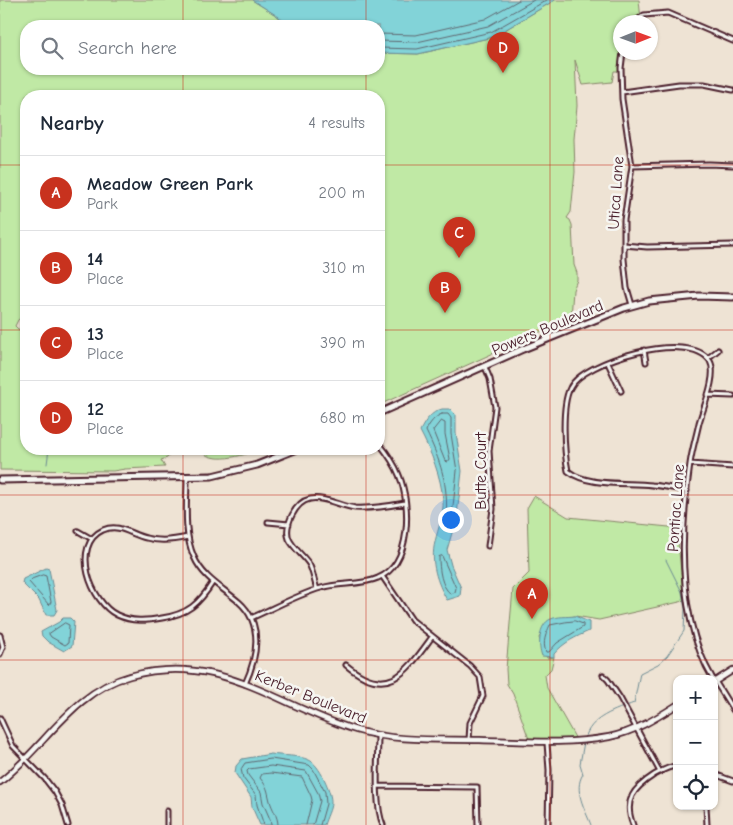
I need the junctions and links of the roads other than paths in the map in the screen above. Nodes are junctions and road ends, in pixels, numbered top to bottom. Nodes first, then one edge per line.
1 (644, 15) edge
2 (733, 41) edge
3 (623, 60) edge
4 (733, 90) edge
5 (622, 92) junction
6 (733, 165) edge
7 (632, 166) junction
8 (624, 245) junction
9 (733, 245) edge
10 (733, 297) edge
11 (632, 306) junction
12 (644, 350) junction
13 (718, 350) dead end
14 (708, 358) junction
15 (646, 362) dead end
16 (608, 363) junction
17 (485, 367) junction
18 (621, 391) dead end
19 (707, 395) junction
20 (733, 396) edge
21 (385, 410) edge
22 (385, 450) edge
23 (284, 455) edge
24 (690, 464) junction
25 (733, 467) edge
26 (187, 477) junction
27 (0, 478) edge
28 (687, 491) junction
29 (405, 503) junction
30 (268, 522) dead end
31 (289, 524) junction
32 (78, 531) dead end
33 (188, 537) junction
34 (92, 539) junction
35 (488, 546) dead end
36 (382, 576) junction
37 (213, 582) junction
38 (317, 589) junction
39 (251, 618) junction
40 (0, 635) edge
41 (432, 637) junction
42 (0, 654) edge
43 (346, 665) dead end
44 (733, 670) edge
45 (603, 675) dead end
46 (711, 675) edge
47 (718, 679) edge
48 (245, 684) junction
49 (718, 687) edge
50 (673, 707) edge
51 (733, 710) edge
52 (0, 718) edge
53 (636, 728) junction
54 (378, 735) junction
55 (469, 740) junction
56 (547, 742) junction
57 (26, 760) junction
58 (673, 767) edge
59 (660, 772) junction
60 (718, 775) edge
61 (733, 781) edge
62 (0, 782) edge
63 (378, 786) junction
64 (706, 810) edge
65 (167, 811) dead end
66 (68, 825) edge
67 (167, 825) edge
68 (383, 825) edge
69 (478, 825) edge
70 (548, 825) edge
71 (633, 825) edge
72 (707, 825) edge

1 - 2 street
3 - 5 street, Utica Lane
4 - 5 street
5 - 7 street, Utica Lane
6 - 7 street
7 - 8 street, Utica Lane
8 - 9 street
8 - 11 street, Utica Lane
10 - 11 main road, Powers Boulevard
11 - 17 main road, Powers Boulevard
12 - 14 street
12 - 15 street
12 - 16 street
13 - 14 street
14 - 19 street, Pontiac Lane
16 - 18 street
16 - 28 street
17 - 21 main road, Powers Boulevard
17 - 35 street, Butte Court
19 - 20 street
19 - 24 street, Pontiac Lane
22 - 29 street
23 - 26 main road
24 - 25 street
24 - 28 street, Pontiac Lane
26 - 27 main road
26 - 33 street
28 - 46 street, Pontiac Lane
29 - 31 street
29 - 36 street
30 - 31 street
31 - 38 street
32 - 34 street
33 - 34 street
33 - 37 street
34 - 37 street
36 - 38 street
36 - 41 street
37 - 39 street
38 - 39 street
39 - 48 street
40 - 42 street
41 - 43 street
41 - 55 street
44 - 47 street
45 - 53 street
48 - 54 street, Kerber Boulevard
48 - 57 street, Kerber Boulevard
49 - 51 street, Pontiac Lane
50 - 53 street, Kerber Boulevard
52 - 57 street
53 - 56 street, Kerber Boulevard
53 - 59 street
54 - 55 street, Kerber Boulevard
54 - 63 street
55 - 56 street, Kerber Boulevard
56 - 70 street
57 - 62 street, Kerber Boulevard
57 - 66 street
58 - 59 street
59 - 71 street
60 - 61 street
63 - 68 street
63 - 69 street
64 - 72 street
65 - 67 street

